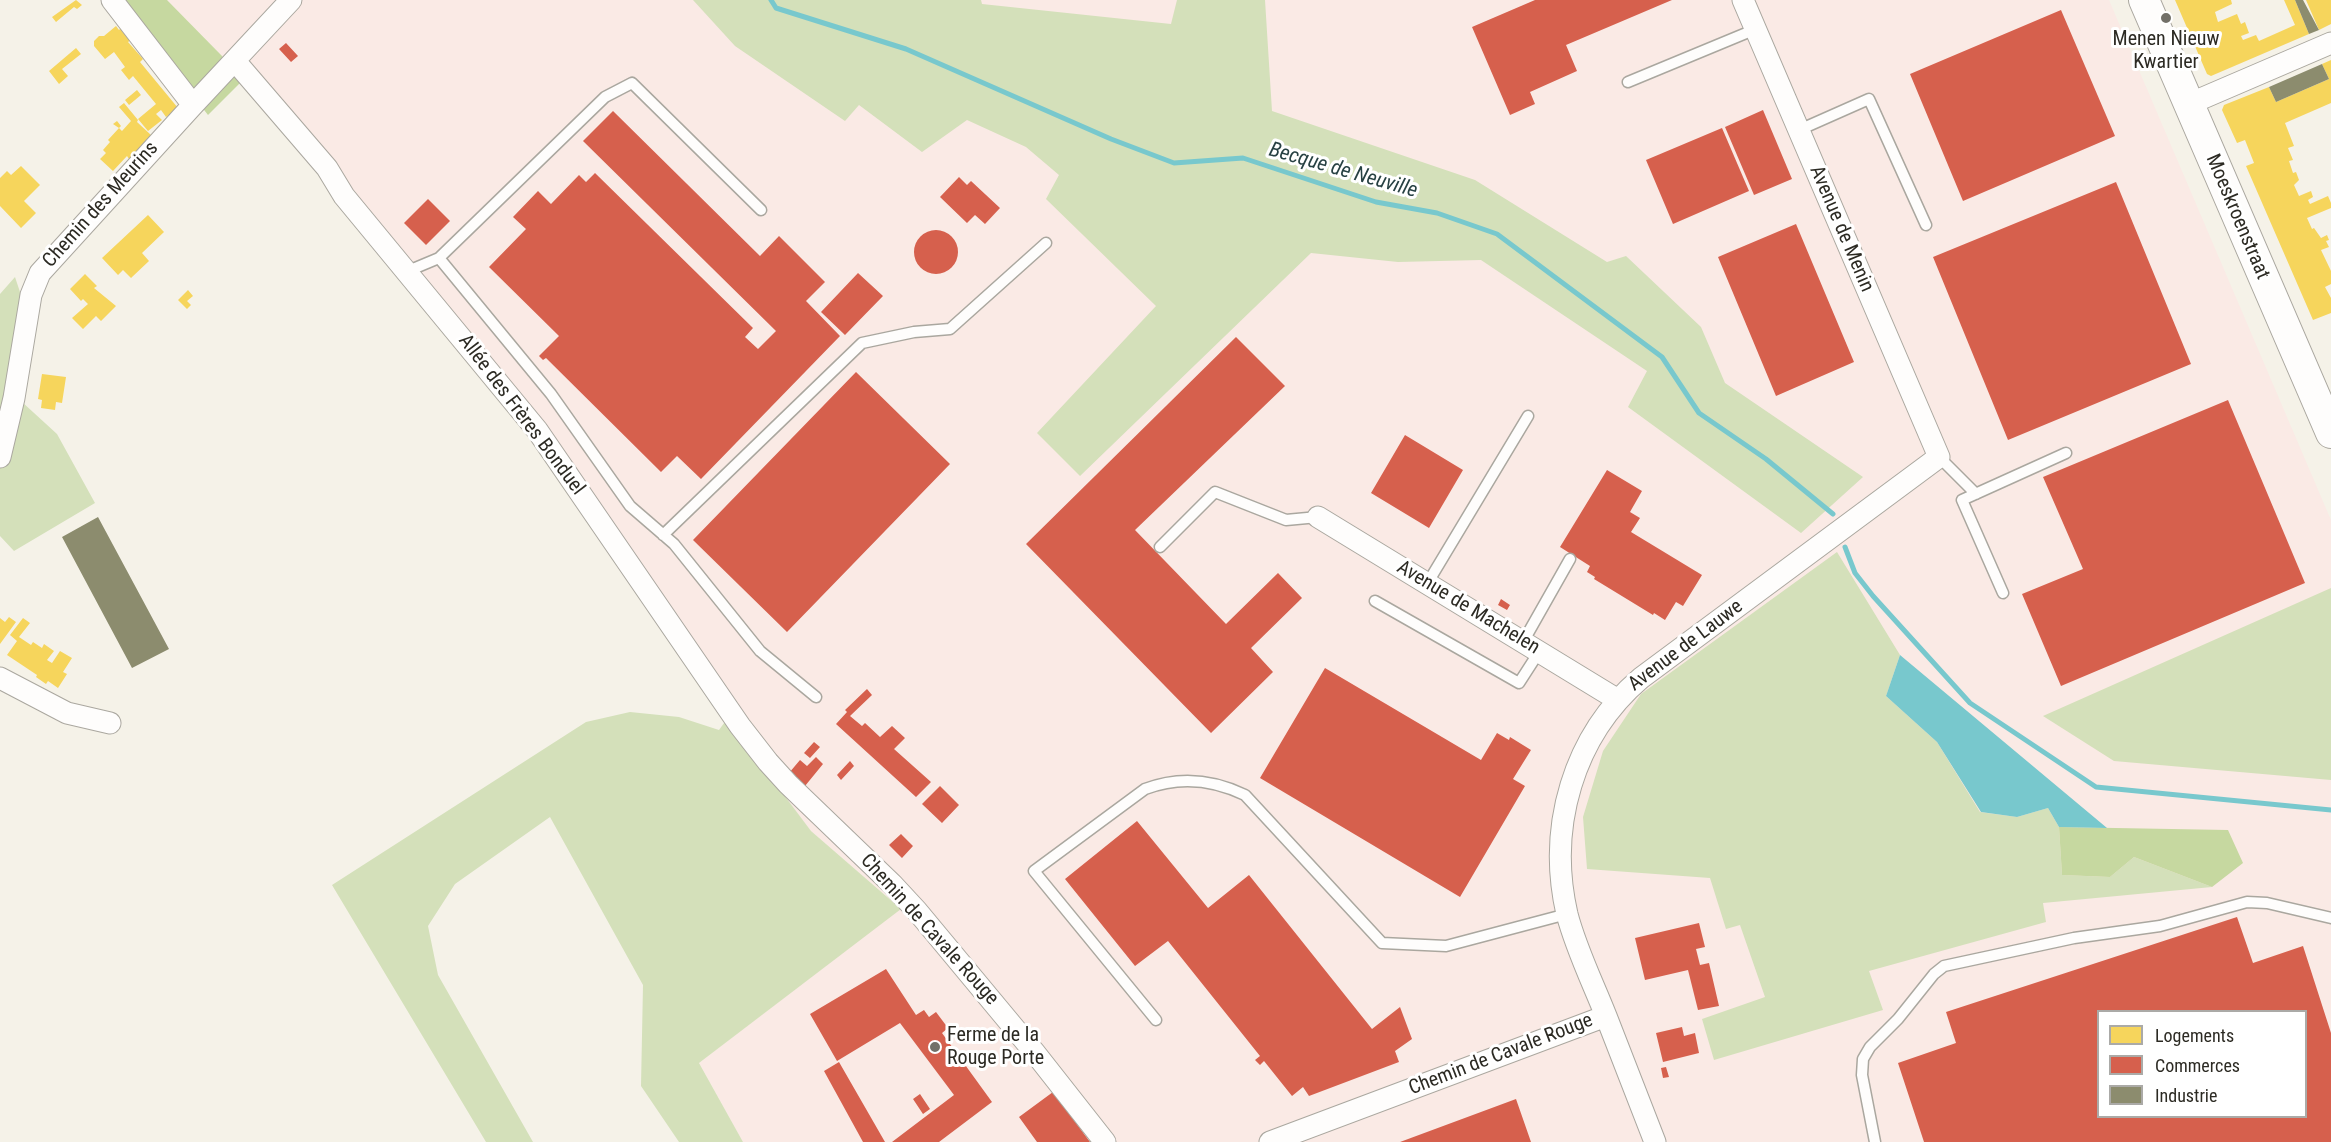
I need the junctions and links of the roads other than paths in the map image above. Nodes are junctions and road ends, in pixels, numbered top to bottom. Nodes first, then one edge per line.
1 (111, 0) edge
2 (291, 0) edge
3 (1743, 0) edge
4 (2144, 0) edge
5 (1756, 29) junction
6 (2331, 44) edge
7 (235, 61) junction
8 (1628, 82) dead end
9 (2189, 104) junction
10 (193, 105) junction
11 (1799, 130) junction
12 (761, 210) dead end
13 (1926, 225) dead end
14 (1046, 243) dead end
15 (439, 258) junction
16 (408, 271) junction
17 (1528, 416) dead end
18 (2331, 433) edge
19 (2066, 453) dead end
20 (0, 457) edge
21 (1940, 457) junction
22 (1976, 494) junction
23 (1318, 517) joint
24 (663, 535) junction
25 (1160, 547) dead end
26 (1570, 559) dead end
27 (1427, 584) junction
28 (2003, 593) dead end
29 (1375, 601) dead end
30 (1531, 647) junction
31 (0, 678) edge
32 (816, 697) dead end
33 (1618, 700) junction
34 (110, 723) dead end
35 (788, 784) joint
36 (1568, 914) junction
37 (2331, 918) edge
38 (1606, 1016) junction
39 (1156, 1020) dead end
40 (1105, 1142) edge
41 (1270, 1142) edge
42 (1655, 1142) edge
43 (1875, 1142) edge

1 - 10 street
2 - 7 street, Chemin des Meurins
3 - 5 street, Avenue de Menin
4 - 9 main road, Moeskroenstraat
5 - 8 lane
5 - 11 street, Avenue de Menin
6 - 9 street
7 - 10 street, Chemin des Meurins
7 - 16 street, Allée des Frères Bonduel
9 - 18 main road, Moeskroenstraat
10 - 20 street, Chemin des Meurins
11 - 13 lane
11 - 21 street, Avenue de Menin
12 - 15 lane
14 - 24 lane
15 - 16 lane
15 - 24 lane
16 - 35 street, Allée des Frères Bonduel
17 - 27 lane
19 - 22 lane
21 - 22 lane
21 - 33 street, Avenue de Lauwe
22 - 28 lane
23 - 25 lane
23 - 27 street, Avenue de Machelen
24 - 32 lane
26 - 30 lane
27 - 30 street, Avenue de Machelen
29 - 30 lane
30 - 33 street, Avenue de Machelen
31 - 34 street
33 - 36 street, Avenue de Lauwe
35 - 40 street, Chemin de Cavale Rouge
36 - 38 street, Avenue de Lauwe
36 - 39 lane
37 - 43 lane
38 - 41 street, Chemin de Cavale Rouge
38 - 42 street, Chemin de Cavale Rouge

